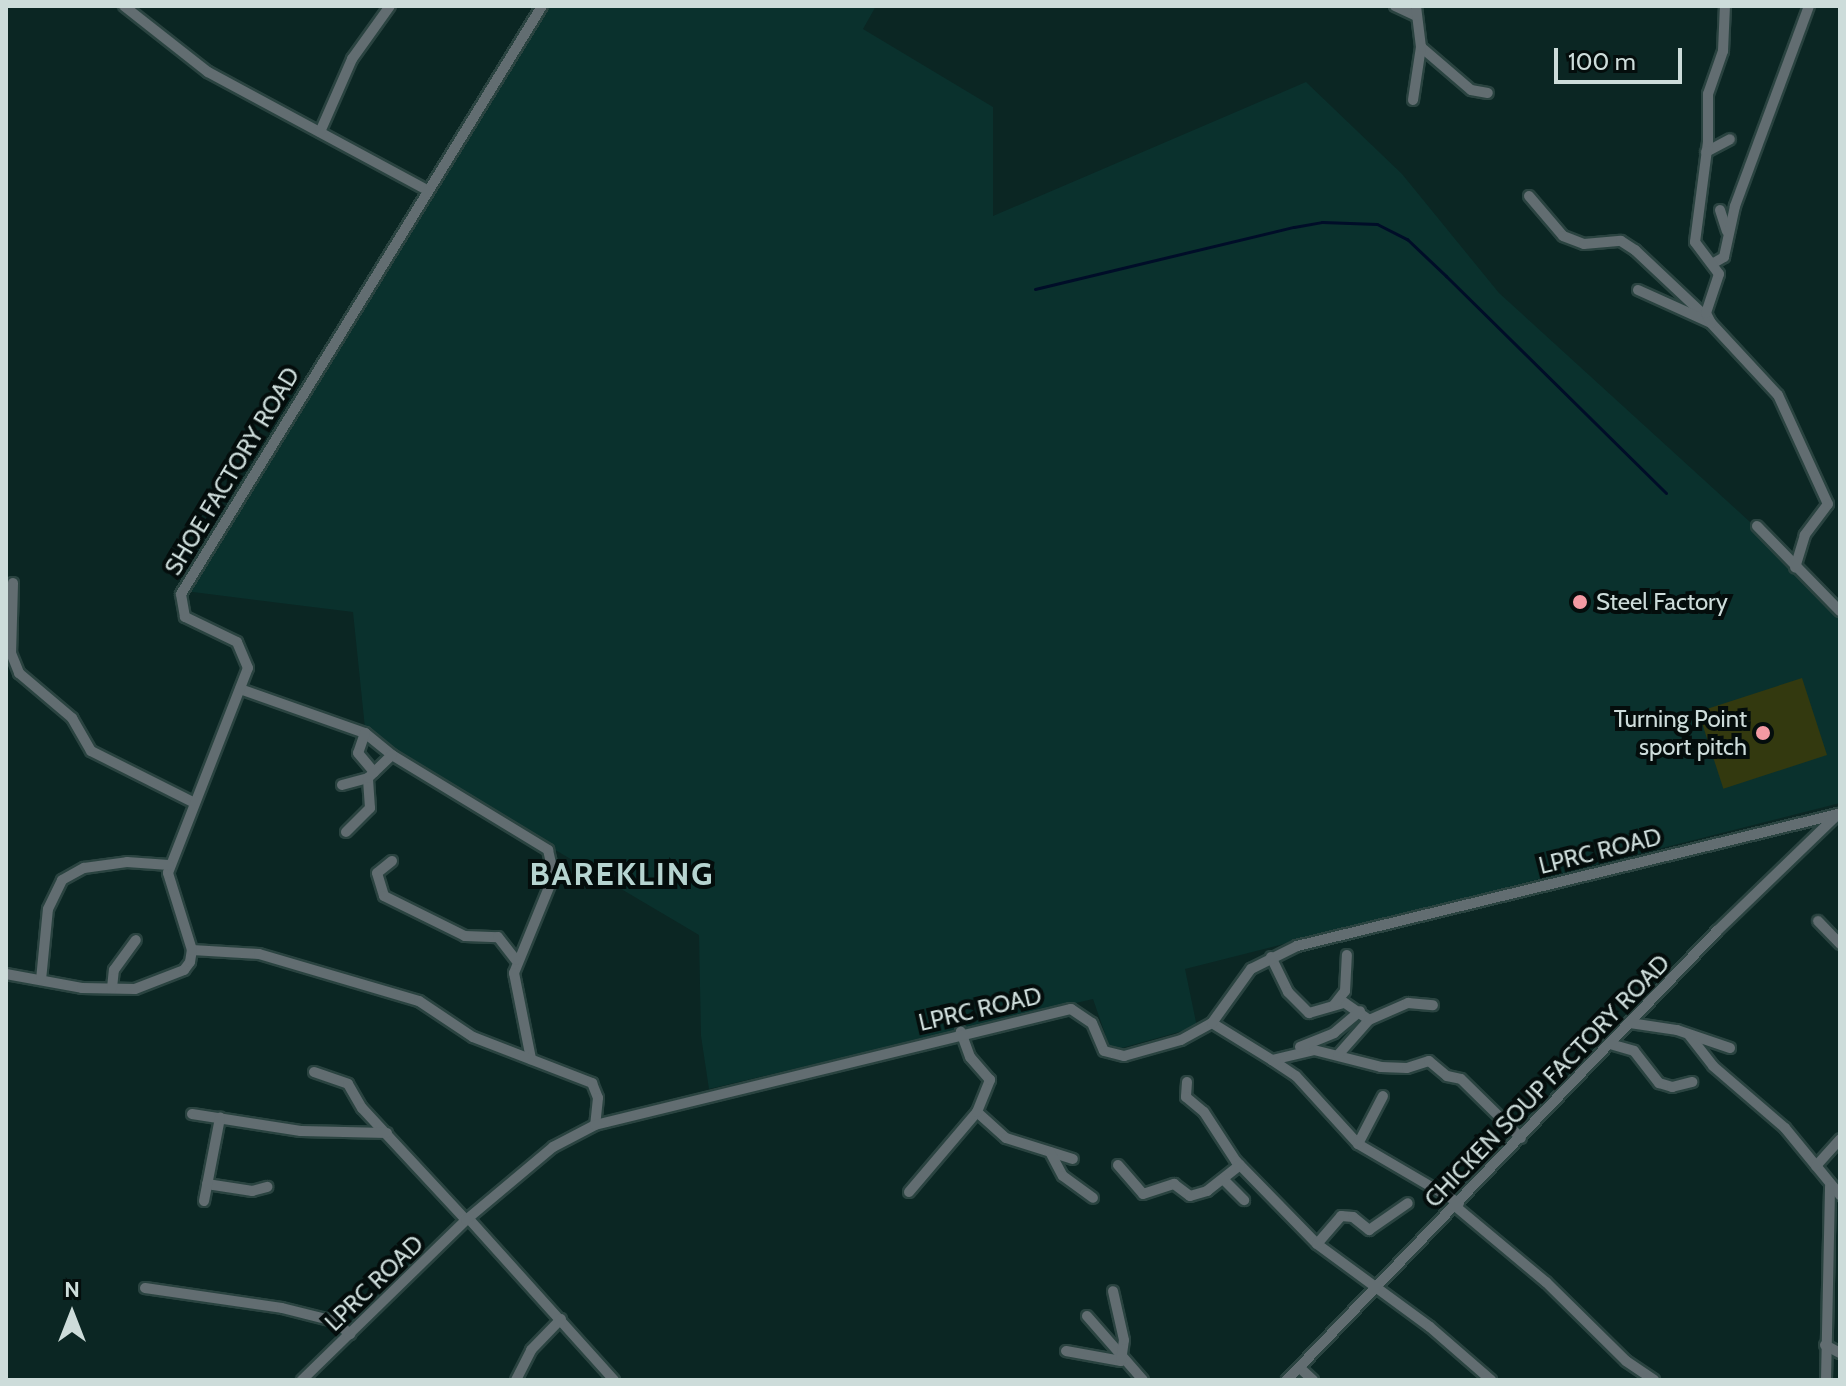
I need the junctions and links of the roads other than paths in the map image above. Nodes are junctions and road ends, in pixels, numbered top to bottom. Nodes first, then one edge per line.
1 (124, 6) edge
2 (390, 6) edge
3 (542, 6) edge
4 (1395, 6) edge
5 (1725, 6) edge
6 (1809, 6) edge
7 (1416, 11) edge
8 (1421, 47) junction
9 (1488, 93) dead end
10 (1413, 100) dead end
11 (320, 132) junction
12 (1730, 139) dead end
13 (1706, 152) junction
14 (427, 190) junction
15 (1529, 196) dead end
16 (1720, 210) dead end
17 (1727, 231) junction
18 (1712, 264) junction
19 (1638, 290) dead end
20 (1711, 323) junction
21 (1757, 526) dead end
22 (1795, 567) junction
23 (13, 583) dead end
24 (1840, 611) edge
25 (240, 689) junction
26 (365, 733) junction
27 (392, 755) junction
28 (371, 775) junction
29 (342, 785) dead end
30 (195, 803) junction
31 (1839, 813) edge
32 (346, 832) dead end
33 (392, 861) dead end
34 (169, 865) junction
35 (1818, 921) dead end
36 (136, 940) dead end
37 (1840, 944) edge
38 (192, 950) junction
39 (1347, 955) dead end
40 (1271, 957) junction
41 (516, 960) junction
42 (6, 974) edge
43 (41, 980) junction
44 (112, 988) junction
45 (1334, 1005) junction
46 (1433, 1005) dead end
47 (1360, 1011) junction
48 (1369, 1020) junction
49 (1212, 1023) junction
50 (1630, 1023) junction
51 (961, 1032) junction
52 (1689, 1035) junction
53 (1610, 1044) junction
54 (1730, 1048) dead end
55 (1338, 1055) junction
56 (531, 1059) junction
57 (1275, 1059) junction
58 (314, 1072) dead end
59 (1187, 1082) dead end
60 (1692, 1082) dead end
61 (1383, 1096) dead end
62 (977, 1112) junction
63 (192, 1114) dead end
64 (220, 1118) junction
65 (595, 1125) junction
66 (387, 1133) junction
67 (1521, 1138) junction
68 (1840, 1139) edge
69 (1358, 1144) junction
70 (1050, 1152) junction
71 (1073, 1159) dead end
72 (1118, 1165) dead end
73 (1240, 1165) junction
74 (1816, 1166) junction
75 (1223, 1179) junction
76 (207, 1184) junction
77 (1830, 1186) junction
78 (267, 1187) dead end
79 (909, 1192) dead end
80 (1840, 1195) edge
81 (1093, 1198) dead end
82 (1244, 1200) dead end
83 (204, 1201) dead end
84 (1408, 1203) dead end
85 (1457, 1204) junction
86 (468, 1219) junction
87 (1317, 1244) junction
88 (145, 1288) dead end
89 (1377, 1289) junction
90 (1113, 1291) dead end
91 (1087, 1316) dead end
92 (561, 1319) junction
93 (350, 1334) junction
94 (1825, 1345) junction
95 (1840, 1346) edge
96 (1066, 1351) dead end
97 (1840, 1353) edge
98 (1121, 1361) junction
99 (1300, 1368) junction
100 (302, 1380) edge
101 (516, 1380) edge
102 (614, 1380) edge
103 (1143, 1380) edge
104 (1287, 1380) edge
105 (1313, 1380) edge
106 (1491, 1380) edge
107 (1654, 1380) edge
108 (1826, 1380) edge

1 - 11 street
2 - 11 street
3 - 14 street, SHOE FACTORY ROAD
4 - 7 street
5 - 13 street
6 - 17 street
7 - 8 street
8 - 9 street
8 - 10 street
11 - 14 street
12 - 13 street
13 - 18 street
14 - 25 street, SHOE FACTORY ROAD
15 - 20 street
16 - 17 street
17 - 18 street
18 - 20 street
19 - 20 street
20 - 22 street
21 - 22 street
22 - 24 street
23 - 30 street
25 - 26 street
25 - 30 street, SHOE FACTORY ROAD
26 - 27 street
26 - 28 street
27 - 28 street
27 - 41 street
28 - 29 street
28 - 32 street
30 - 34 street, SHOE FACTORY ROAD
31 - 40 street, LPRC ROAD
31 - 50 street, CHICKEN SOUP FACTORY ROAD
33 - 41 street
34 - 38 street
34 - 43 street
35 - 37 street
36 - 44 street
38 - 44 street
38 - 56 street
39 - 45 street
40 - 45 street
40 - 49 street, LPRC ROAD
41 - 56 street
42 - 43 street
43 - 44 street
45 - 47 street
46 - 48 street
47 - 48 street
47 - 57 street
48 - 55 street
49 - 51 street, LPRC ROAD
49 - 57 street
50 - 52 street
50 - 53 street, CHICKEN SOUP FACTORY ROAD
51 - 62 street
51 - 65 street, LPRC ROAD
52 - 54 street
52 - 74 street
53 - 60 street
53 - 67 street, CHICKEN SOUP FACTORY ROAD
55 - 57 street
55 - 67 street
56 - 65 street
57 - 69 street
58 - 66 street
59 - 73 street
61 - 69 street
62 - 70 street
62 - 79 street
63 - 64 street
64 - 66 street
64 - 76 street
65 - 86 street, LPRC ROAD
66 - 86 street
67 - 85 street, CHICKEN SOUP FACTORY ROAD
68 - 74 street
69 - 85 street
70 - 71 street
70 - 81 street
72 - 75 street
73 - 75 street
73 - 87 street
74 - 77 street
75 - 82 street
76 - 78 street
76 - 83 street
77 - 80 street
77 - 94 street
84 - 87 street
85 - 89 street, CHICKEN SOUP FACTORY ROAD
85 - 107 street
86 - 92 street
86 - 93 street, LPRC ROAD
87 - 89 street
88 - 93 street
89 - 99 street, CHICKEN SOUP FACTORY ROAD
89 - 106 street
90 - 98 street
91 - 98 street
92 - 101 street
92 - 102 street
93 - 100 street, LPRC ROAD
94 - 95 street
94 - 97 street
94 - 108 street
96 - 98 street
98 - 103 street
99 - 104 street, CHICKEN SOUP FACTORY ROAD
99 - 105 street

